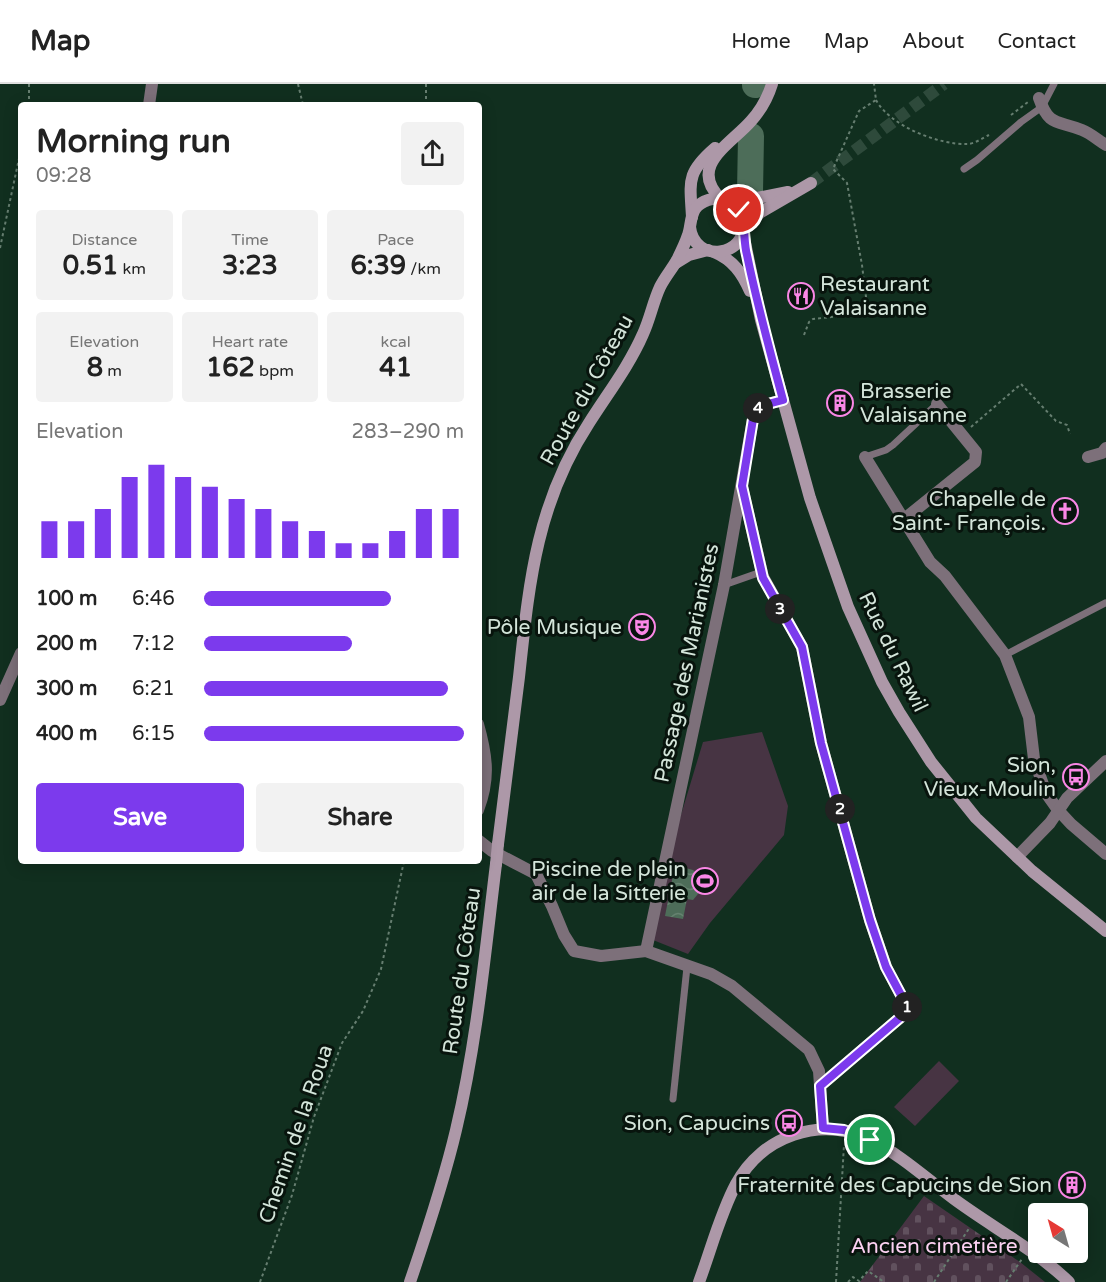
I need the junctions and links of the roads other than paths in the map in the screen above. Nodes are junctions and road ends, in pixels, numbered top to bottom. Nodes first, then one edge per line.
1 (152, 84) edge
2 (772, 84) edge
3 (1054, 84) edge
4 (149, 102) edge
5 (1037, 102) junction
6 (746, 127) junction
7 (1106, 145) edge
8 (964, 169) dead end
9 (726, 201) junction
10 (691, 222) junction
11 (743, 229) junction
12 (711, 251) junction
13 (676, 262) junction
14 (761, 320) junction
15 (783, 400) junction
16 (936, 404) joint
17 (1106, 448) edge
18 (865, 457) joint
19 (1088, 457) dead end
20 (742, 486) junction
21 (903, 520) junction
22 (762, 572) junction
23 (724, 585) junction
24 (1105, 603) edge
25 (1005, 656) junction
26 (18, 660) edge
27 (0, 700) edge
28 (482, 744) edge
29 (1106, 761) edge
30 (482, 798) edge
31 (1058, 810) junction
32 (482, 843) edge
33 (1106, 854) edge
34 (1017, 857) junction
35 (1106, 931) edge
36 (646, 951) junction
37 (687, 967) junction
38 (820, 1086) junction
39 (673, 1099) dead end
40 (823, 1128) junction
41 (410, 1282) edge
42 (699, 1282) edge
43 (1069, 1282) edge

1 - 4 street
2 - 6 street
3 - 5 lane
5 - 7 street
5 - 8 lane
6 - 9 street
6 - 10 street
9 - 10 street
9 - 11 street
9 - 11 street
10 - 12 street
10 - 13 street, Route du Côteau
11 - 12 street
11 - 14 street, Rue du Rawil
12 - 13 street
12 - 14 street, Rue du Rawil
13 - 41 street, Route du Côteau, bridge
14 - 15 street, Rue du Rawil
15 - 20 street, Passage des Marianistes
15 - 34 street, Rue du Rawil
16 - 18 lane
16 - 21 street
17 - 19 street
18 - 21 street
20 - 22 street
20 - 23 street, Passage des Marianistes
21 - 25 street
22 - 23 lane
22 - 38 street
23 - 36 street, Passage des Marianistes
24 - 25 lane
25 - 31 street
26 - 27 street
28 - 30 street
29 - 31 street
31 - 33 street
31 - 34 street
32 - 36 street
34 - 35 street, Rue du Rawil
36 - 37 street
37 - 38 street
37 - 39 lane
38 - 40 street
40 - 42 street
40 - 43 street

